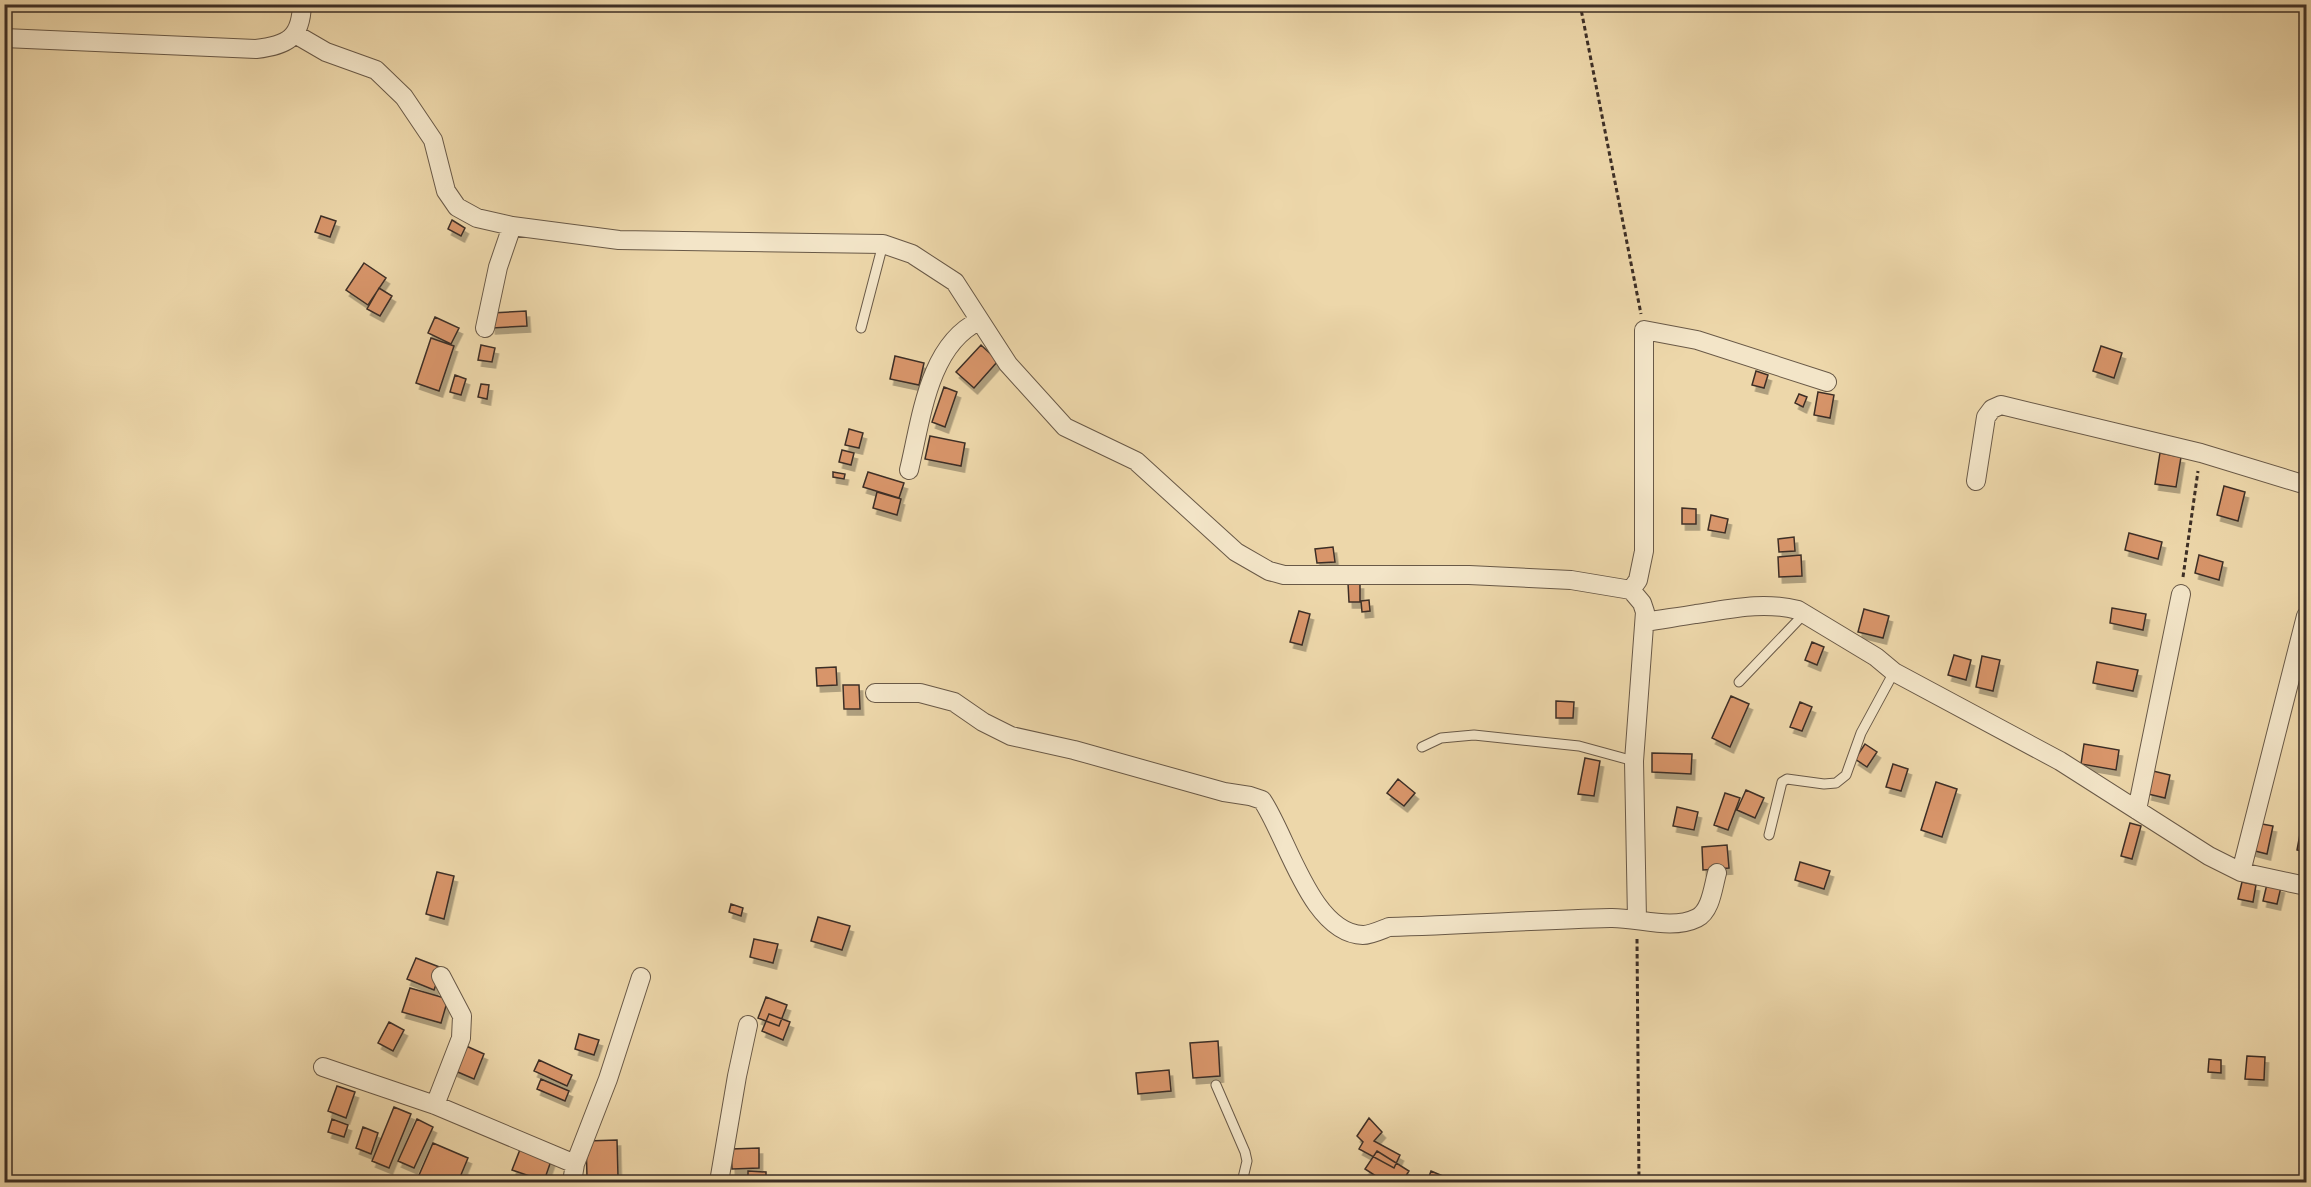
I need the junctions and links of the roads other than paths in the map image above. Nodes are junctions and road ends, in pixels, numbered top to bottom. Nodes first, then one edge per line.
1 (302, 4) edge
2 (295, 34) junction
3 (4, 38) edge
4 (512, 226) junction
5 (883, 244) junction
6 (979, 321) junction
7 (485, 328) dead end
8 (861, 328) dead end
9 (1827, 382) dead end
10 (909, 470) dead end
11 (1976, 481) dead end
12 (2307, 485) edge
13 (1631, 590) junction
14 (2181, 594) road end
15 (1804, 614) junction
16 (2307, 615) edge
17 (1645, 622) junction
18 (1894, 672) junction
19 (1739, 682) dead end
20 (875, 693) dead end
21 (1422, 747) dead end
22 (1634, 760) junction
23 (2137, 810) junction
24 (1768, 835) dead end
25 (2241, 872) junction
26 (1718, 873) dead end
27 (2307, 886) edge
28 (1637, 919) junction
29 (441, 976) dead end
30 (641, 977) dead end
31 (748, 1025) dead end
32 (323, 1067) dead end
33 (1216, 1085) dead end
34 (435, 1105) junction
35 (575, 1164) junction
36 (572, 1182) edge
37 (719, 1182) edge
38 (1242, 1182) edge

1 - 2 street
2 - 3 street
2 - 4 street
4 - 5 street
4 - 7 street
5 - 6 street
5 - 8 lane
6 - 10 street
6 - 13 street
9 - 13 street
11 - 12 street
13 - 17 street
14 - 23 street
15 - 17 street
15 - 18 street
15 - 19 lane
16 - 25 street
17 - 22 street
18 - 23 street
18 - 24 lane
20 - 28 street
21 - 22 lane
22 - 28 street
23 - 25 street
25 - 27 street
26 - 28 street
29 - 34 street
30 - 35 street
31 - 37 street
32 - 34 street
33 - 38 lane
34 - 35 street
35 - 36 street

